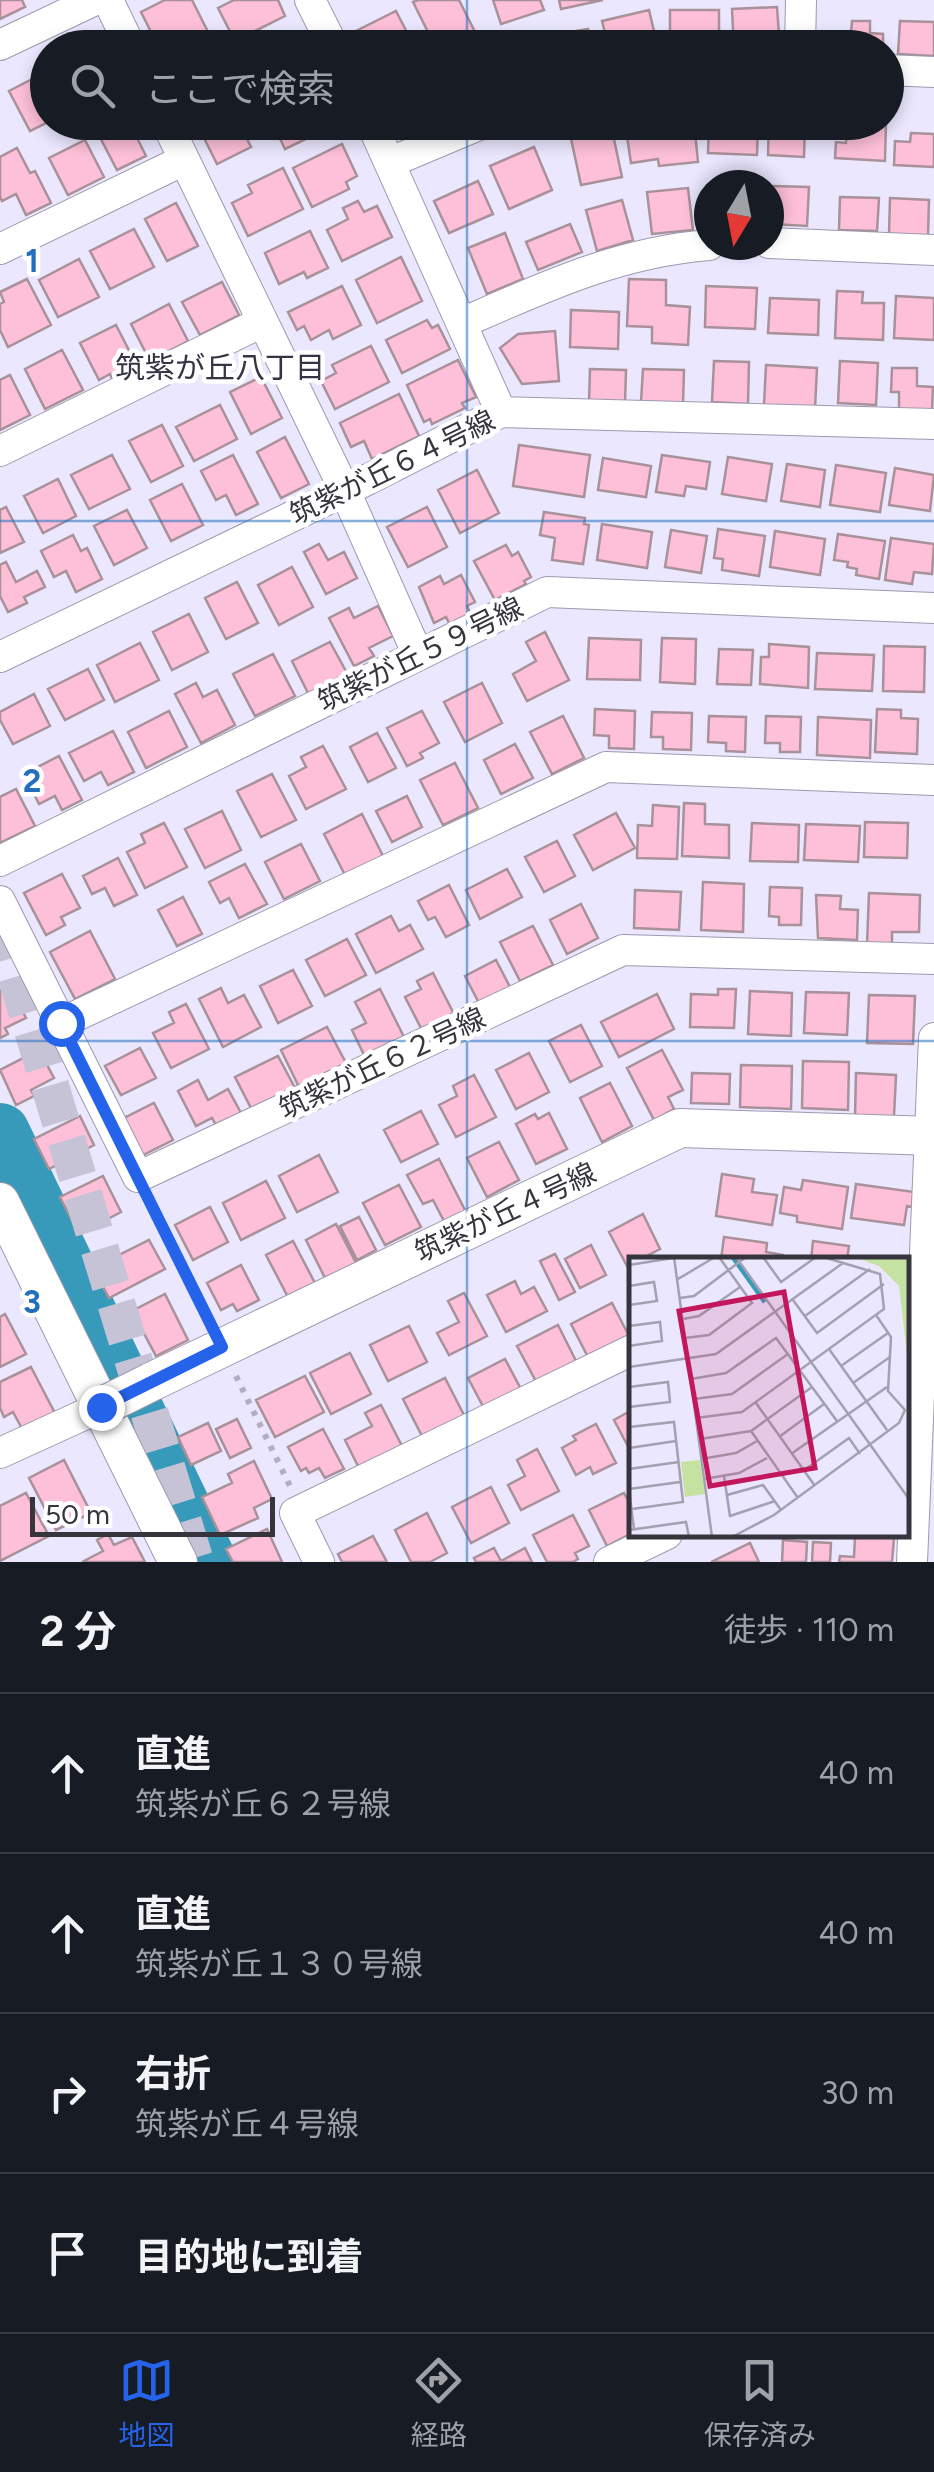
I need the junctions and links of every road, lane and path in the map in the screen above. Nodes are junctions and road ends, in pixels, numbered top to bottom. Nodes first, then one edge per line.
1 (95, 0) edge
2 (108, 0) edge
3 (310, 0) edge
4 (801, 0) edge
5 (32, 30) edge
6 (122, 30) edge
7 (325, 30) edge
8 (800, 30) edge
9 (30, 31) edge
10 (0, 45) edge
11 (904, 71) edge
12 (934, 72) edge
13 (175, 140) edge
14 (380, 140) edge
15 (443, 140) edge
16 (184, 160) junction
17 (391, 162) junction
18 (784, 244) edge
19 (694, 246) edge
20 (0, 249) edge
21 (934, 250) edge
22 (262, 322) junction
23 (462, 324) junction
24 (501, 412) junction
25 (934, 424) edge
26 (0, 451) edge
27 (345, 491) junction
28 (934, 608) edge
29 (418, 655) junction
30 (0, 656) edge
31 (934, 780) edge
32 (0, 861) edge
33 (0, 901) edge
34 (934, 959) edge
35 (61, 1023) junction
36 (934, 1038) edge
37 (932, 1136) edge
38 (138, 1178) junction
39 (0, 1202) edge
40 (914, 1317) edge
41 (222, 1347) junction
42 (629, 1351) edge
43 (101, 1407) junction
44 (0, 1453) edge
45 (911, 1487) edge
46 (302, 1510) junction
47 (660, 1537) edge
48 (178, 1562) edge
49 (319, 1562) edge
50 (609, 1562) edge
51 (912, 1562) edge

1 - 5 street
2 - 6 street
3 - 7 street
4 - 8 street
9 - 10 street
11 - 12 street
13 - 16 street
14 - 17 street
15 - 17 street
16 - 20 street
16 - 22 street
17 - 23 street
18 - 21 street
19 - 23 street
22 - 26 street
22 - 27 street
23 - 24 street
24 - 25 street, 筑紫が丘６４号線
24 - 27 street, 筑紫が丘６４号線
27 - 29 street
27 - 30 street, 筑紫が丘６４号線
28 - 29 street, 筑紫が丘５９号線
29 - 32 street, 筑紫が丘５９号線
31 - 35 street
33 - 35 street
34 - 38 street, 筑紫が丘６２号線
35 - 38 street
36 - 37 street
37 - 40 street
37 - 41 street, 筑紫が丘４号線
38 - 41 path
39 - 43 street
40 - 45 street
41 - 43 street, 筑紫が丘４号線, bridge
41 - 46 path
42 - 46 street
43 - 44 street
43 - 48 street
45 - 51 street
46 - 49 street
47 - 50 street

